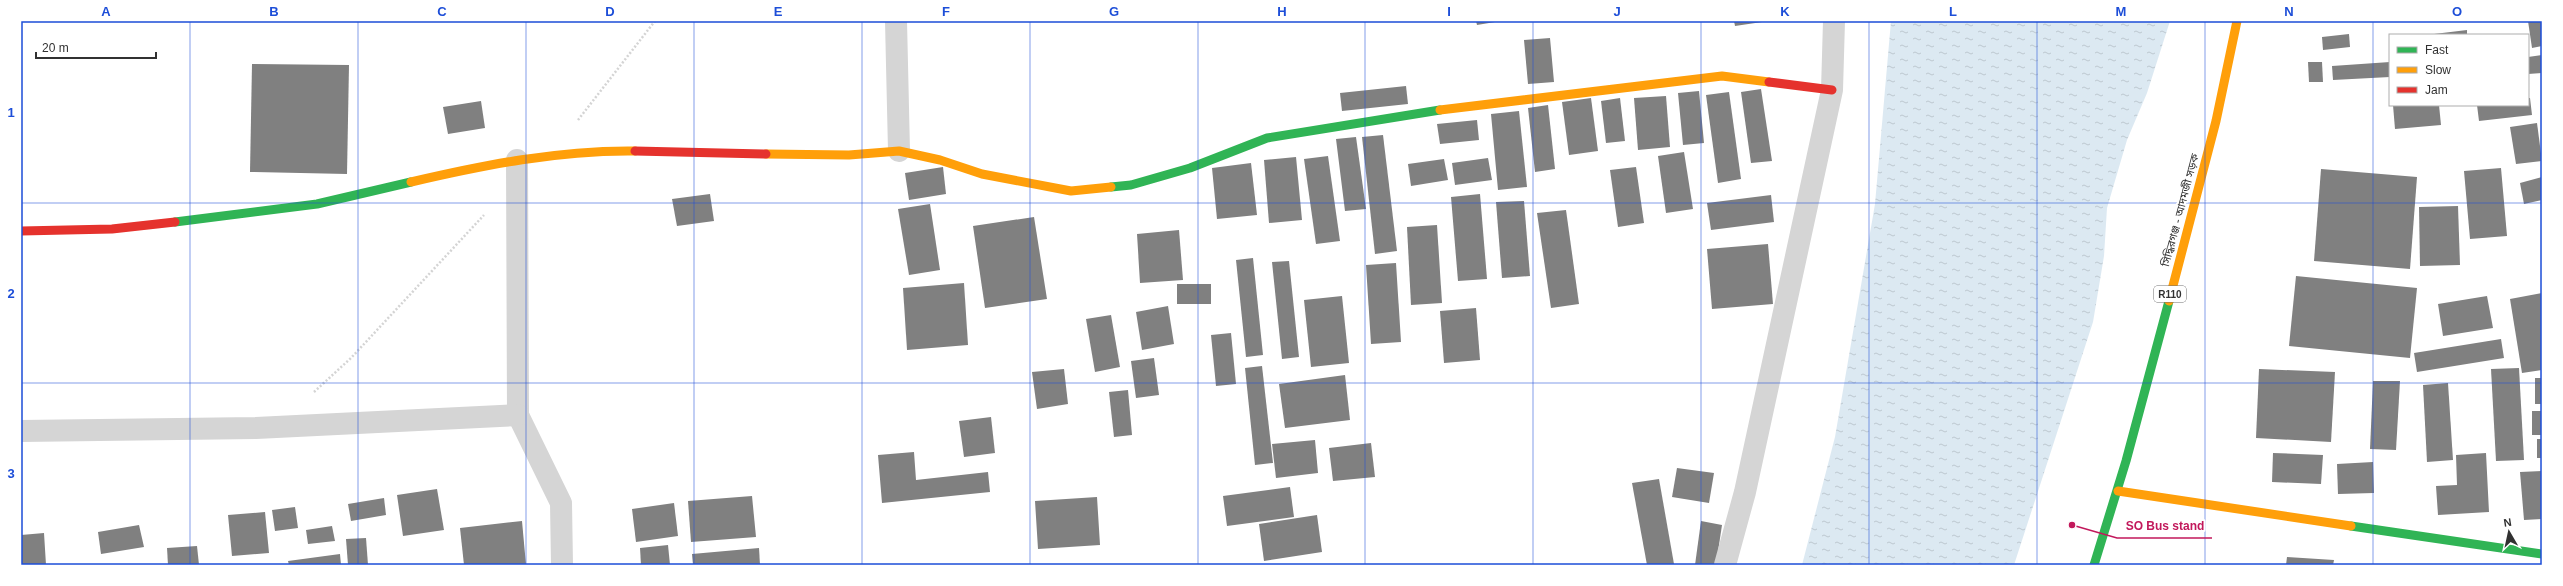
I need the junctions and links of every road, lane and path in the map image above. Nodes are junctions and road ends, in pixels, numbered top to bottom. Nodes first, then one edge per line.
1 (655, 21) edge
2 (896, 21) edge
3 (1834, 21) edge
4 (2237, 21) edge
5 (1832, 90) junction
6 (574, 123) dead end
7 (899, 151) junction
8 (517, 160) junction
9 (485, 214) dead end
10 (21, 231) edge
11 (307, 396) dead end
12 (518, 415) junction
13 (21, 431) edge
14 (2118, 491) junction
15 (2542, 554) edge
16 (562, 565) edge
17 (1725, 565) edge
18 (2094, 565) edge

1 - 6 path
2 - 7 street
3 - 5 street
4 - 14 street, সিদ্ধিরগঞ্জ - আদমজী সড়ক / R110
5 - 7 street
5 - 17 street
7 - 8 street
8 - 10 street
8 - 12 street
9 - 11 path
12 - 13 street
12 - 16 street
14 - 15 street
14 - 18 street, সিদ্ধিরগঞ্জ - আদমজী সড়ক / R110

